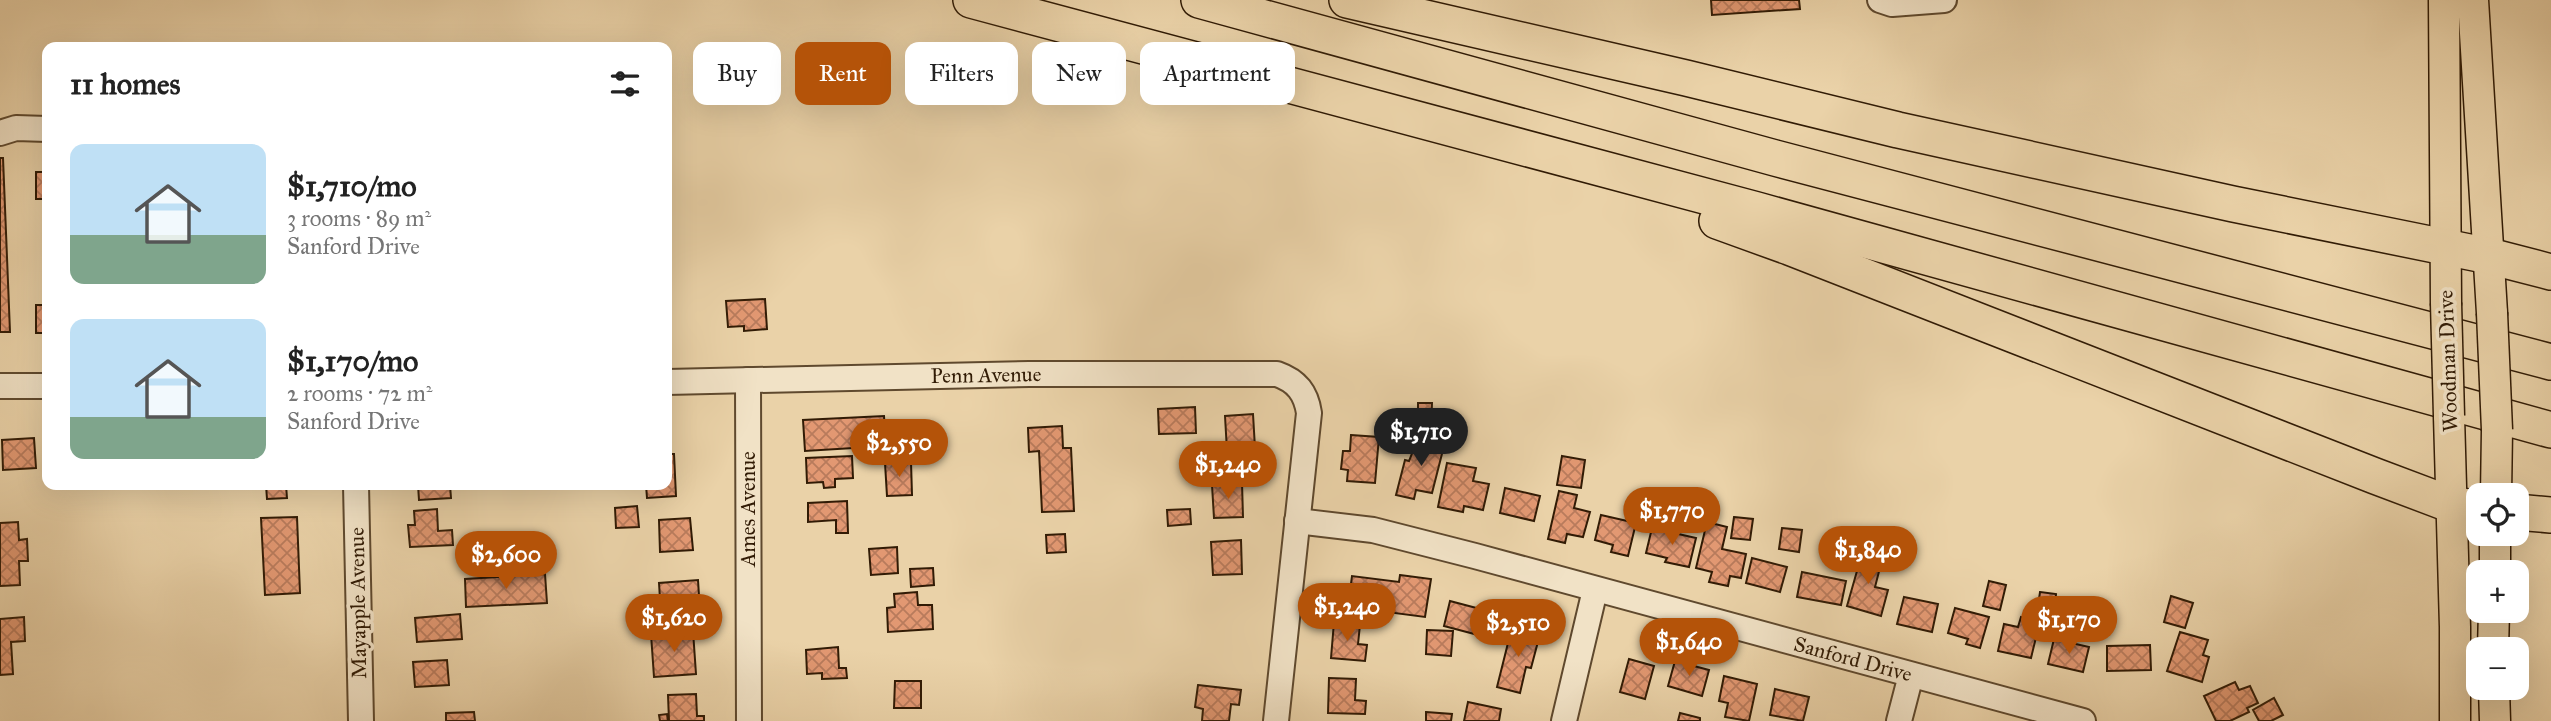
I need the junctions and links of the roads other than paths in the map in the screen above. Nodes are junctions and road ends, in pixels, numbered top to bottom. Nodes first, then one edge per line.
1 (971, 0) edge
2 (1199, 0) edge
3 (1347, 0) edge
4 (1880, 0) edge
5 (1944, 0) edge
6 (2444, 0) edge
7 (2473, 0) edge
8 (1412, 118) junction
9 (42, 129) edge
10 (0, 133) edge
11 (2445, 248) junction
12 (2489, 256) junction
13 (2551, 272) edge
14 (2551, 362) edge
15 (748, 380) junction
16 (672, 382) edge
17 (0, 386) edge
18 (42, 386) edge
19 (2551, 430) edge
20 (2496, 483) edge
21 (356, 490) edge
22 (2465, 506) edge
23 (2529, 513) edge
24 (2551, 515) edge
25 (1297, 521) junction
26 (1595, 590) junction
27 (1911, 675) junction
28 (2494, 700) edge
29 (361, 721) edge
30 (749, 721) edge
31 (1276, 721) edge
32 (1564, 721) edge
33 (1899, 721) edge
34 (2083, 721) edge
35 (2455, 721) edge
36 (2495, 721) edge

1 - 8 highway
2 - 14 highway
3 - 11 highway
4 - 5 street
6 - 11 main road, Woodman Drive
7 - 12 main road
8 - 19 highway
8 - 22 highway
9 - 10 street
11 - 12 highway
11 - 22 main road, Woodman Drive, bridge
12 - 13 highway
12 - 20 main road, bridge
15 - 16 street, Penn Avenue
15 - 25 street, Penn Avenue
15 - 30 street, Ames Avenue
17 - 18 street
21 - 29 street, Mayapple Avenue
22 - 35 main road, Woodman Drive
23 - 24 highway
25 - 26 street, Sanford Drive
25 - 31 street
26 - 27 street, Sanford Drive
26 - 32 street
27 - 33 street
27 - 34 street, Sanford Drive
28 - 36 main road

